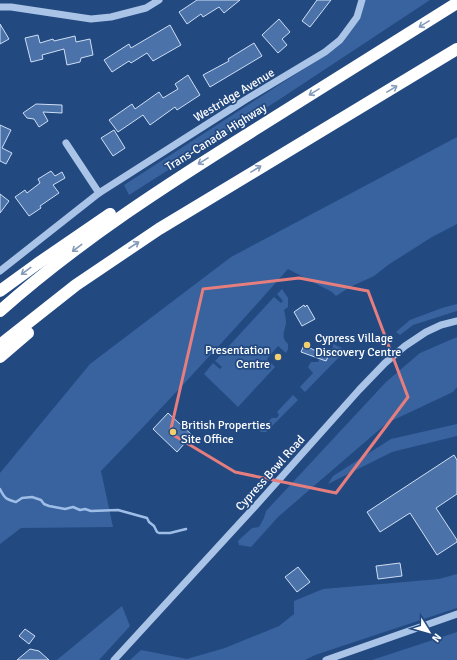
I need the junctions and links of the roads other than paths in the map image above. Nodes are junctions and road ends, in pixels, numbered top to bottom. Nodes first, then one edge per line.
1 (159, 0) edge
2 (362, 0) edge
3 (457, 3) edge
4 (0, 7) edge
5 (457, 50) edge
6 (66, 143) dead end
7 (167, 185) junction
8 (99, 192) junction
9 (101, 267) junction
10 (0, 271) edge
11 (0, 291) edge
12 (0, 311) edge
13 (457, 321) edge
14 (0, 345) edge
15 (0, 357) edge
16 (457, 614) edge
17 (114, 660) edge
18 (326, 660) edge

1 - 4 street
2 - 8 street, Westridge Avenue
3 -> 7 highway, Trans-Canada Highway
9 -> 5 highway
6 - 8 street
7 -> 11 highway
7 -> 12 highway, Trans-Canada Highway
8 - 10 street, Westridge Avenue
9 - 14 highway
9 - 15 highway
13 - 17 street, Cypress Bowl Road
16 - 18 street

